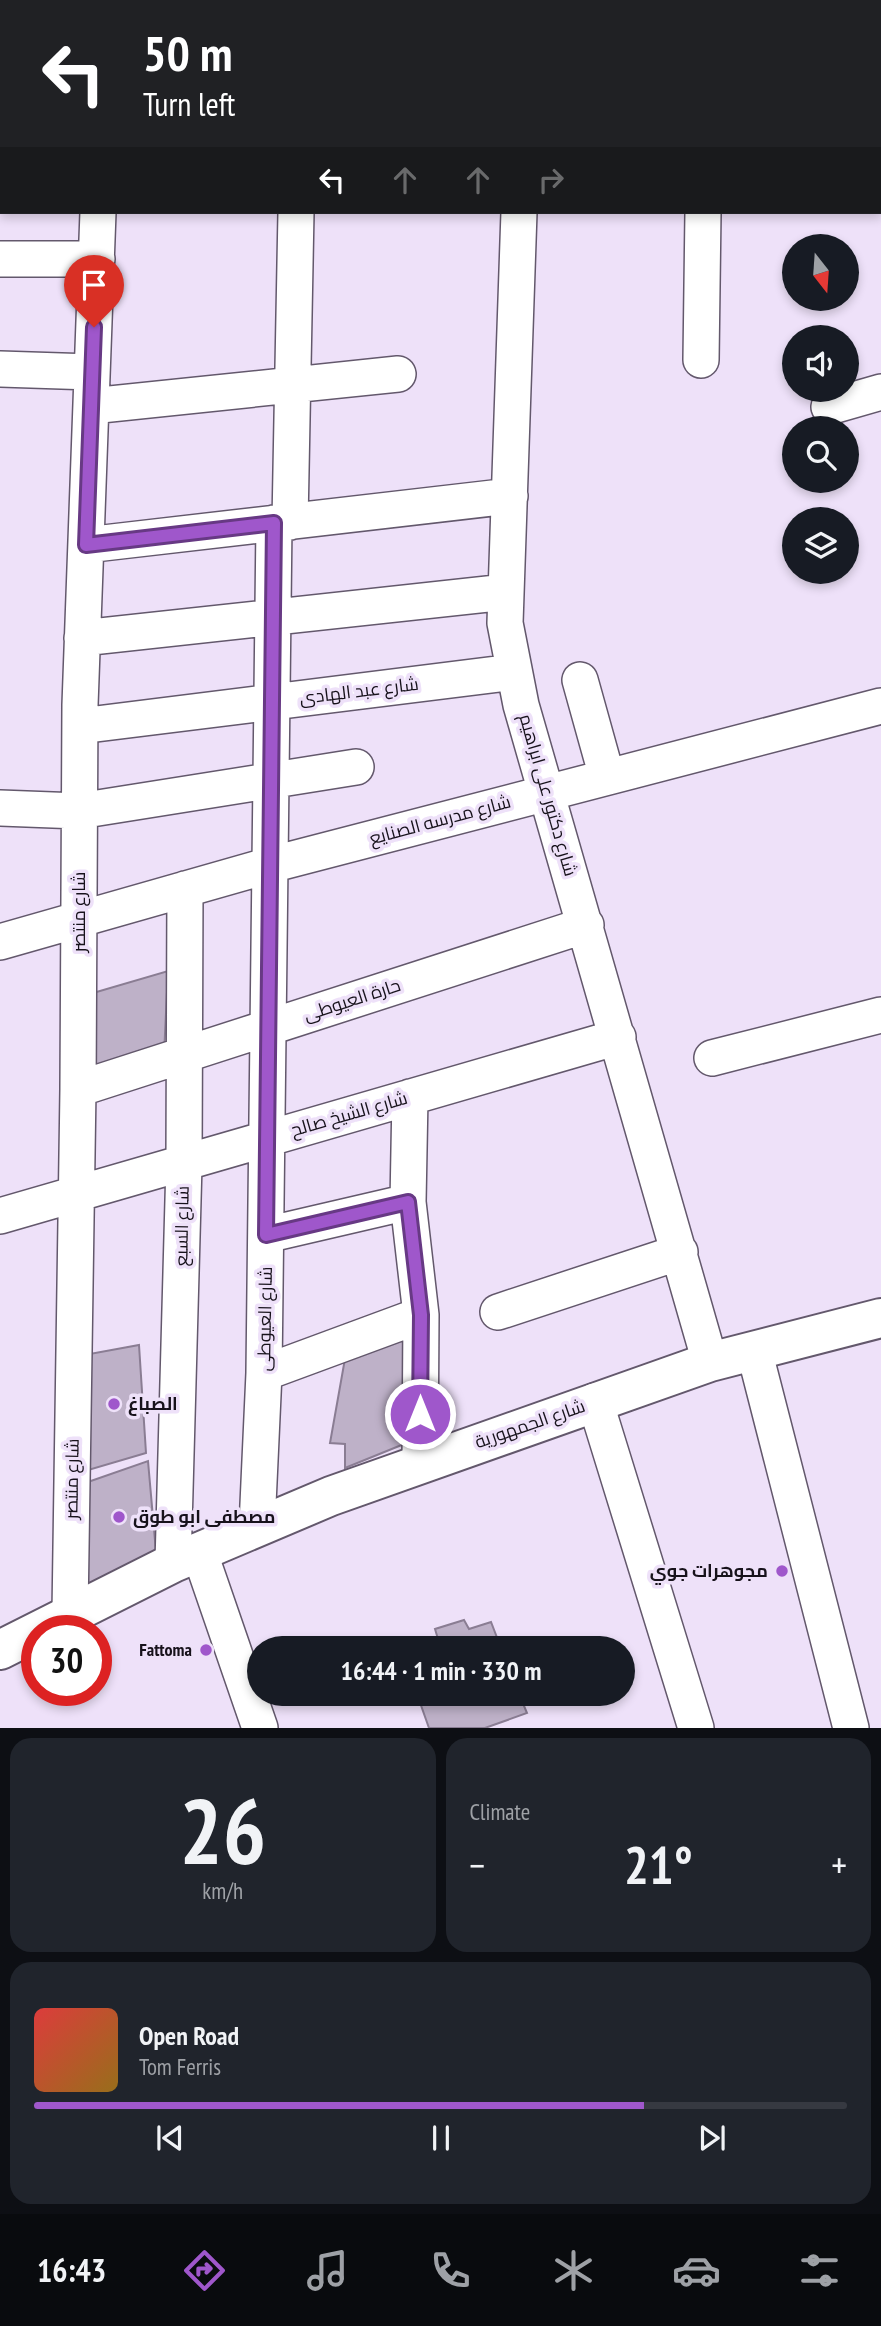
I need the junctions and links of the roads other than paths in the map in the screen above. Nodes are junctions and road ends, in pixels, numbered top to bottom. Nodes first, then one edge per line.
1 (98, 214) edge
2 (296, 214) edge
3 (519, 214) edge
4 (703, 214) edge
5 (0, 259) edge
6 (97, 259) junction
7 (702, 360) dead end
8 (0, 369) edge
9 (92, 372) junction
10 (398, 374) dead end
11 (292, 385) junction
12 (881, 392) edge
13 (91, 407) junction
14 (829, 407) dead end
15 (510, 496) junction
16 (282, 522) junction
17 (86, 545) junction
18 (506, 592) junction
19 (273, 617) junction
20 (82, 638) junction
21 (514, 672) junction
22 (580, 680) dead end
23 (272, 702) junction
24 (881, 706) edge
25 (80, 726) junction
26 (356, 767) dead end
27 (607, 777) junction
28 (271, 781) junction
29 (547, 792) junction
30 (0, 808) edge
31 (79, 811) junction
32 (270, 865) junction
33 (185, 889) junction
34 (79, 919) junction
35 (586, 925) junction
36 (0, 942) edge
37 (881, 1015) edge
38 (268, 1027) junction
39 (618, 1037) junction
40 (184, 1055) junction
41 (712, 1058) dead end
42 (79, 1089) junction
43 (410, 1097) junction
44 (267, 1138) junction
45 (184, 1164) junction
46 (76, 1194) junction
47 (408, 1202) junction
48 (0, 1216) edge
49 (266, 1235) junction
50 (680, 1252) junction
51 (498, 1312) dead end
52 (421, 1315) junction
53 (881, 1318) edge
54 (754, 1350) junction
55 (710, 1362) junction
56 (264, 1373) junction
57 (595, 1401) junction
58 (420, 1463) junction
59 (257, 1526) junction
60 (186, 1557) junction
61 (70, 1614) junction
62 (0, 1650) edge
63 (260, 1727) edge
64 (696, 1727) edge
65 (851, 1727) edge

1 - 6 street, شارع منتصر
2 - 11 street, شارع العيوطى
3 - 15 street, شارع دكتور على ابراهيم
4 - 7 street
5 - 6 street
6 - 9 street, شارع منتصر
8 - 9 street
9 - 13 street, شارع منتصر
10 - 11 street
11 - 13 street
11 - 16 street, شارع العيوطى
12 - 14 street
13 - 17 street, شارع منتصر
15 - 16 street
15 - 18 street, شارع دكتور على ابراهيم
16 - 17 street
16 - 19 street, شارع العيوطى
17 - 20 street, شارع منتصر
18 - 19 street
18 - 21 street, شارع دكتور على ابراهيم
19 - 20 street
19 - 23 street, شارع العيوطى
20 - 25 street, شارع منتصر
21 - 23 street, شارع عبد الهادى
21 - 29 street, شارع دكتور على ابراهيم
22 - 27 street
23 - 25 street, شارع عبد الهادى
23 - 28 street, شارع العيوطى
24 - 27 street, شارع مدرسه الصنايع
25 - 31 street, شارع منتصر
26 - 28 street
27 - 29 street, شارع مدرسه الصنايع
28 - 31 street
28 - 32 street, شارع العيوطى
29 - 32 street, شارع مدرسه الصنايع
29 - 35 street, شارع دكتور على ابراهيم
30 - 31 street
31 - 34 street, شارع منتصر
32 - 33 street, شارع مدرسه الصنايع
32 - 38 street, شارع العيوطى
33 - 34 street, شارع مدرسه الصنايع
33 - 40 street, شارع السبع
34 - 36 street, شارع مدرسه الصنايع
34 - 42 street, شارع منتصر
35 - 38 street, حارة العيوطى
35 - 39 street, شارع دكتور على ابراهيم
37 - 41 street
38 - 40 street, حارة العيوطى
38 - 44 street, شارع العيوطى
39 - 43 street, شارع الشيخ صالح
39 - 50 street, شارع دكتور على ابراهيم
40 - 42 street, حارة العيوطى
40 - 45 street, شارع السبع
42 - 46 street, شارع منتصر
43 - 44 street, شارع الشيخ صالح
43 - 47 street
44 - 45 street, شارع الشيخ صالح
44 - 49 street, شارع العيوطى
45 - 46 street, شارع الشيخ صالح
45 - 60 street, شارع السبع
46 - 48 street, شارع الشيخ صالح
46 - 61 street, شارع منتصر
47 - 49 street
47 - 52 street
49 - 56 street, شارع العيوطى
50 - 51 street
50 - 55 street, شارع دكتور على ابراهيم
52 - 56 street
52 - 58 street
53 - 54 main road, شارع الجمهورية
54 - 55 main road, شارع الجمهورية
54 - 65 street
55 - 57 main road, شارع الجمهورية
56 - 59 street, شارع العيوطى
57 - 58 main road, شارع الجمهورية
57 - 64 street
58 - 59 main road, شارع الجمهورية
59 - 60 main road, شارع الجمهورية
60 - 61 main road, شارع الجمهورية
60 - 63 street
61 - 62 main road, شارع الجمهورية

